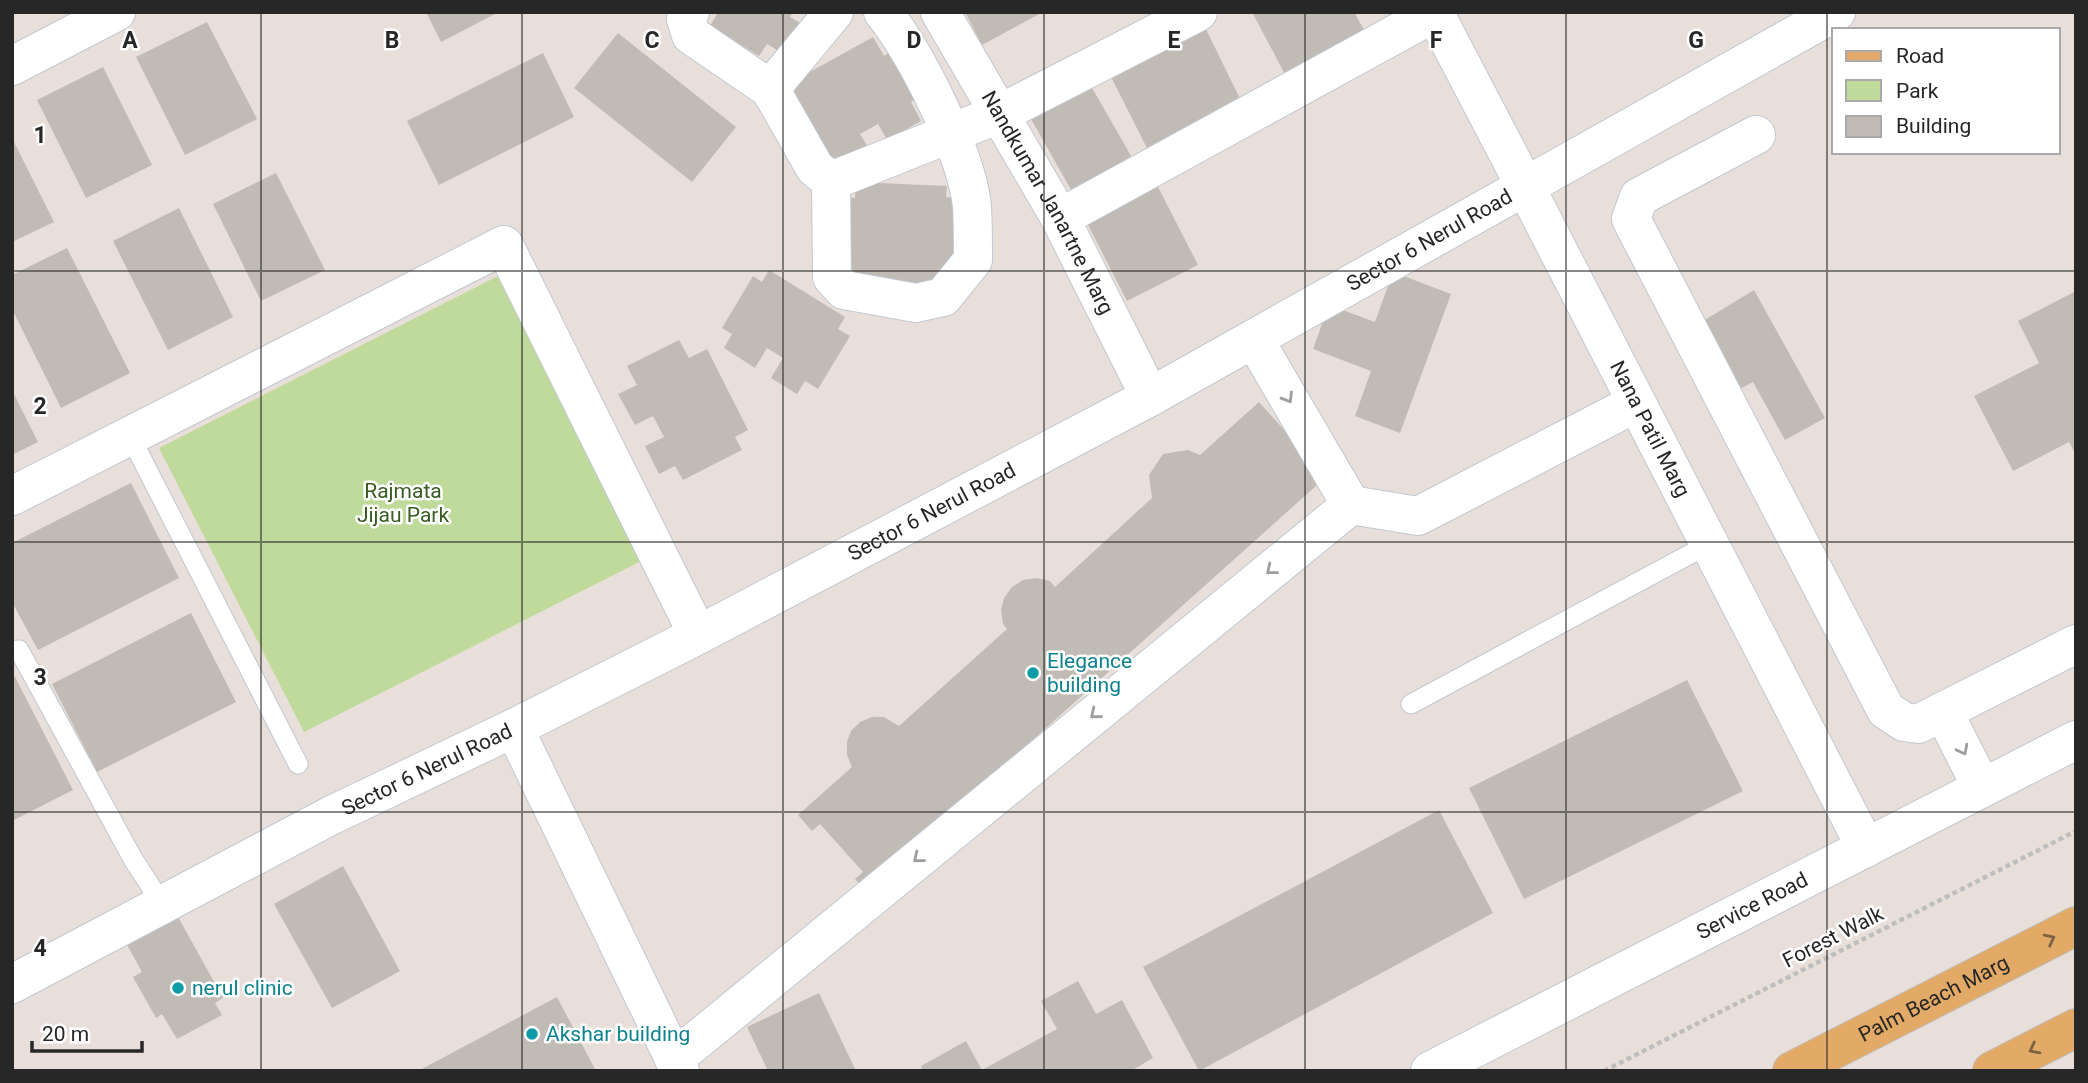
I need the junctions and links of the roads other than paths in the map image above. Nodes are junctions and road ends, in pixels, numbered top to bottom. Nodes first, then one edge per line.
1 (116, 12) edge
2 (690, 12) edge
3 (834, 12) edge
4 (883, 12) edge
5 (940, 12) edge
6 (1198, 12) edge
7 (1836, 12) edge
8 (1434, 13) edge
9 (70, 23) edge
10 (12, 66) edge
11 (770, 89) junction
12 (999, 114) junction
13 (951, 133) junction
14 (1756, 135) dead end
15 (831, 181) junction
16 (1526, 188) junction
17 (1060, 218) junction
18 (1254, 339) junction
19 (1150, 397) junction
20 (1636, 403) junction
21 (130, 436) junction
22 (12, 496) edge
23 (1351, 505) junction
24 (1709, 544) junction
25 (698, 635) junction
26 (2076, 644) edge
27 (12, 651) edge
28 (1411, 704) dead end
29 (1943, 711) junction
30 (514, 728) junction
31 (2076, 740) edge
32 (298, 764) dead end
33 (1982, 788) junction
34 (1866, 848) junction
35 (162, 904) junction
36 (2076, 926) edge
37 (12, 984) edge
38 (2076, 1028) edge
39 (677, 1065) edge
40 (1430, 1071) edge
41 (1793, 1071) edge
42 (1992, 1071) edge

1 - 9 street
2 - 11 street
3 - 11 street
4 - 13 street
5 - 12 street, Nandkumar Janartne Marg
6 - 12 street
7 - 16 street, Sector 6 Nerul Road
8 - 16 street, Nana Patil Marg
8 - 17 street
9 - 10 street
11 - 15 street
12 - 13 street
12 - 17 street, Nandkumar Janartne Marg
13 - 15 street
13 - 15 street
14 - 29 street
16 - 18 street, Sector 6 Nerul Road
16 - 20 street, Nana Patil Marg
17 - 19 street, Nandkumar Janartne Marg
18 - 19 street, Sector 6 Nerul Road
18 -> 23 street
19 - 25 street, Sector 6 Nerul Road
20 - 23 street
20 - 24 street, Nana Patil Marg
21 - 22 street
21 - 25 street
21 - 32 lane
23 -> 39 street
24 - 28 lane
24 - 34 street, Nana Patil Marg
25 - 30 street, Sector 6 Nerul Road
26 - 29 street
27 - 35 lane
29 -> 33 street
30 - 35 street, Sector 6 Nerul Road
30 - 39 street
31 - 33 street, Service Road
33 - 34 street, Service Road
34 - 40 street, Service Road
35 - 37 street, Sector 6 Nerul Road
41 -> 36 main road, Palm Beach Marg
38 -> 42 main road

